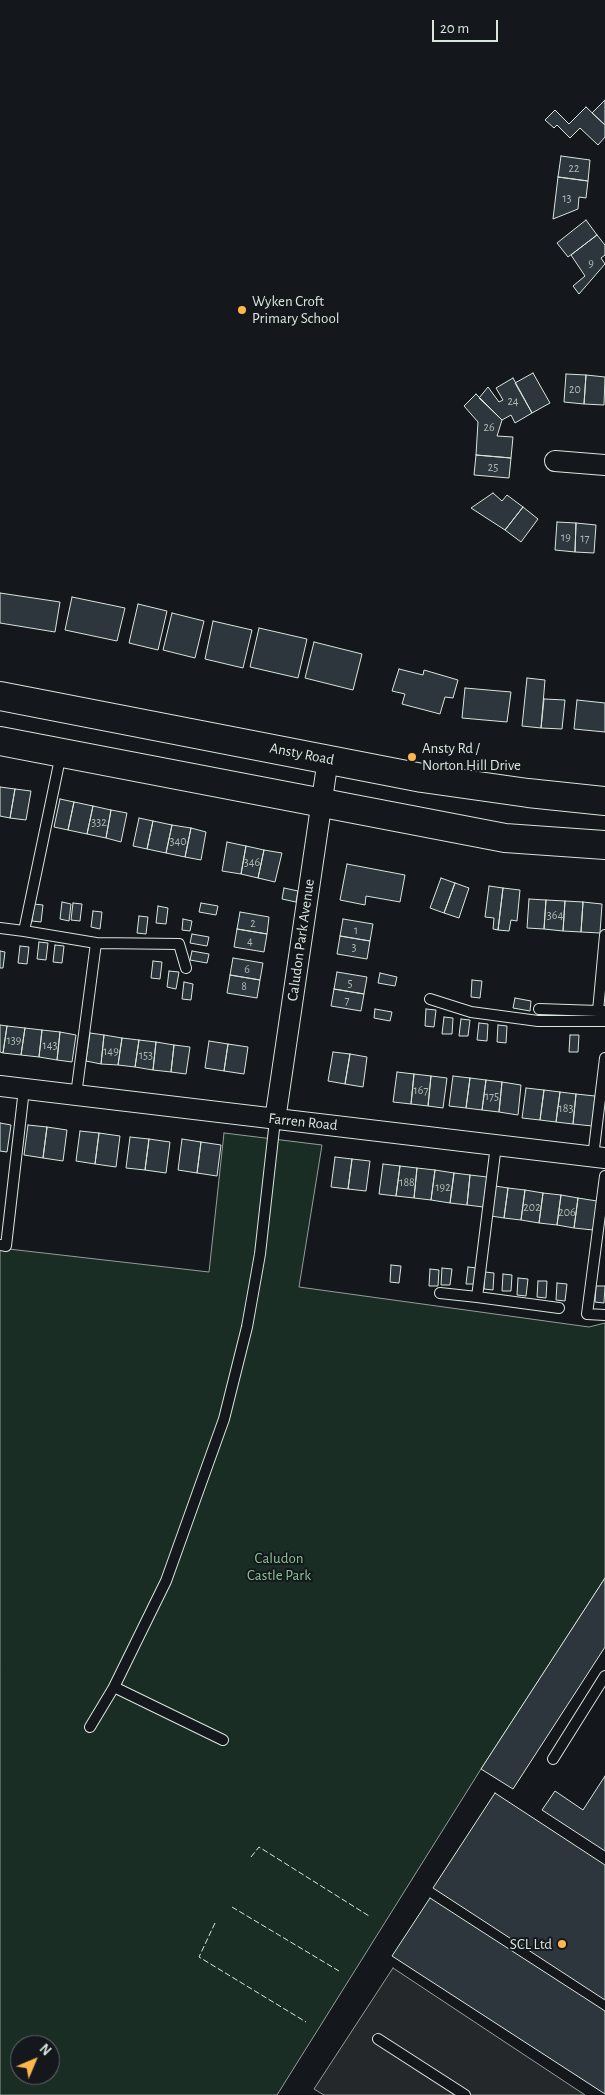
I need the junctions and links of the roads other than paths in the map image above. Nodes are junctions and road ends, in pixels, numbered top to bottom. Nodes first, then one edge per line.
1 (555, 461) dead end
2 (605, 465) edge
3 (0, 696) edge
4 (0, 741) edge
5 (61, 753) junction
6 (328, 759) junction
7 (605, 801) edge
8 (321, 803) junction
9 (605, 845) edge
10 (0, 928) edge
11 (24, 931) junction
12 (605, 935) edge
13 (96, 943) junction
14 (186, 968) dead end
15 (430, 1000) dead end
16 (539, 1009) dead end
17 (602, 1011) edge
18 (605, 1021) edge
19 (605, 1058) edge
20 (0, 1086) edge
21 (24, 1089) junction
22 (76, 1094) junction
23 (275, 1120) junction
24 (496, 1145) junction
25 (599, 1158) edge
26 (605, 1176) edge
27 (0, 1245) edge
28 (440, 1293) dead end
29 (477, 1297) junction
30 (559, 1308) dead end
31 (605, 1315) edge
32 (605, 1676) edge
33 (114, 1687) junction
34 (90, 1727) dead end
35 (223, 1740) dead end
36 (553, 1758) dead end
37 (378, 2040) dead end
38 (465, 2095) edge

1 - 2 street
3 - 6 highway, Ansty Road
4 - 5 highway
5 - 8 highway
5 - 11 lane
6 - 7 highway, Ansty Road
6 - 8 street, Caludon Park Avenue
8 - 9 highway
8 - 23 street, Caludon Park Avenue
10 - 11 lane
11 - 13 lane
12 - 17 lane
13 - 14 lane
13 - 22 lane
15 - 18 lane
16 - 17 lane
19 - 25 lane
20 - 21 street, Farren Road
21 - 22 street, Farren Road
21 - 27 lane
22 - 23 street, Farren Road
23 - 24 street, Farren Road
23 - 33 lane
24 - 25 street, Farren Road
24 - 29 lane
26 - 31 lane
28 - 29 lane
29 - 30 lane
32 - 36 lane
33 - 34 lane
33 - 35 lane
37 - 38 lane

